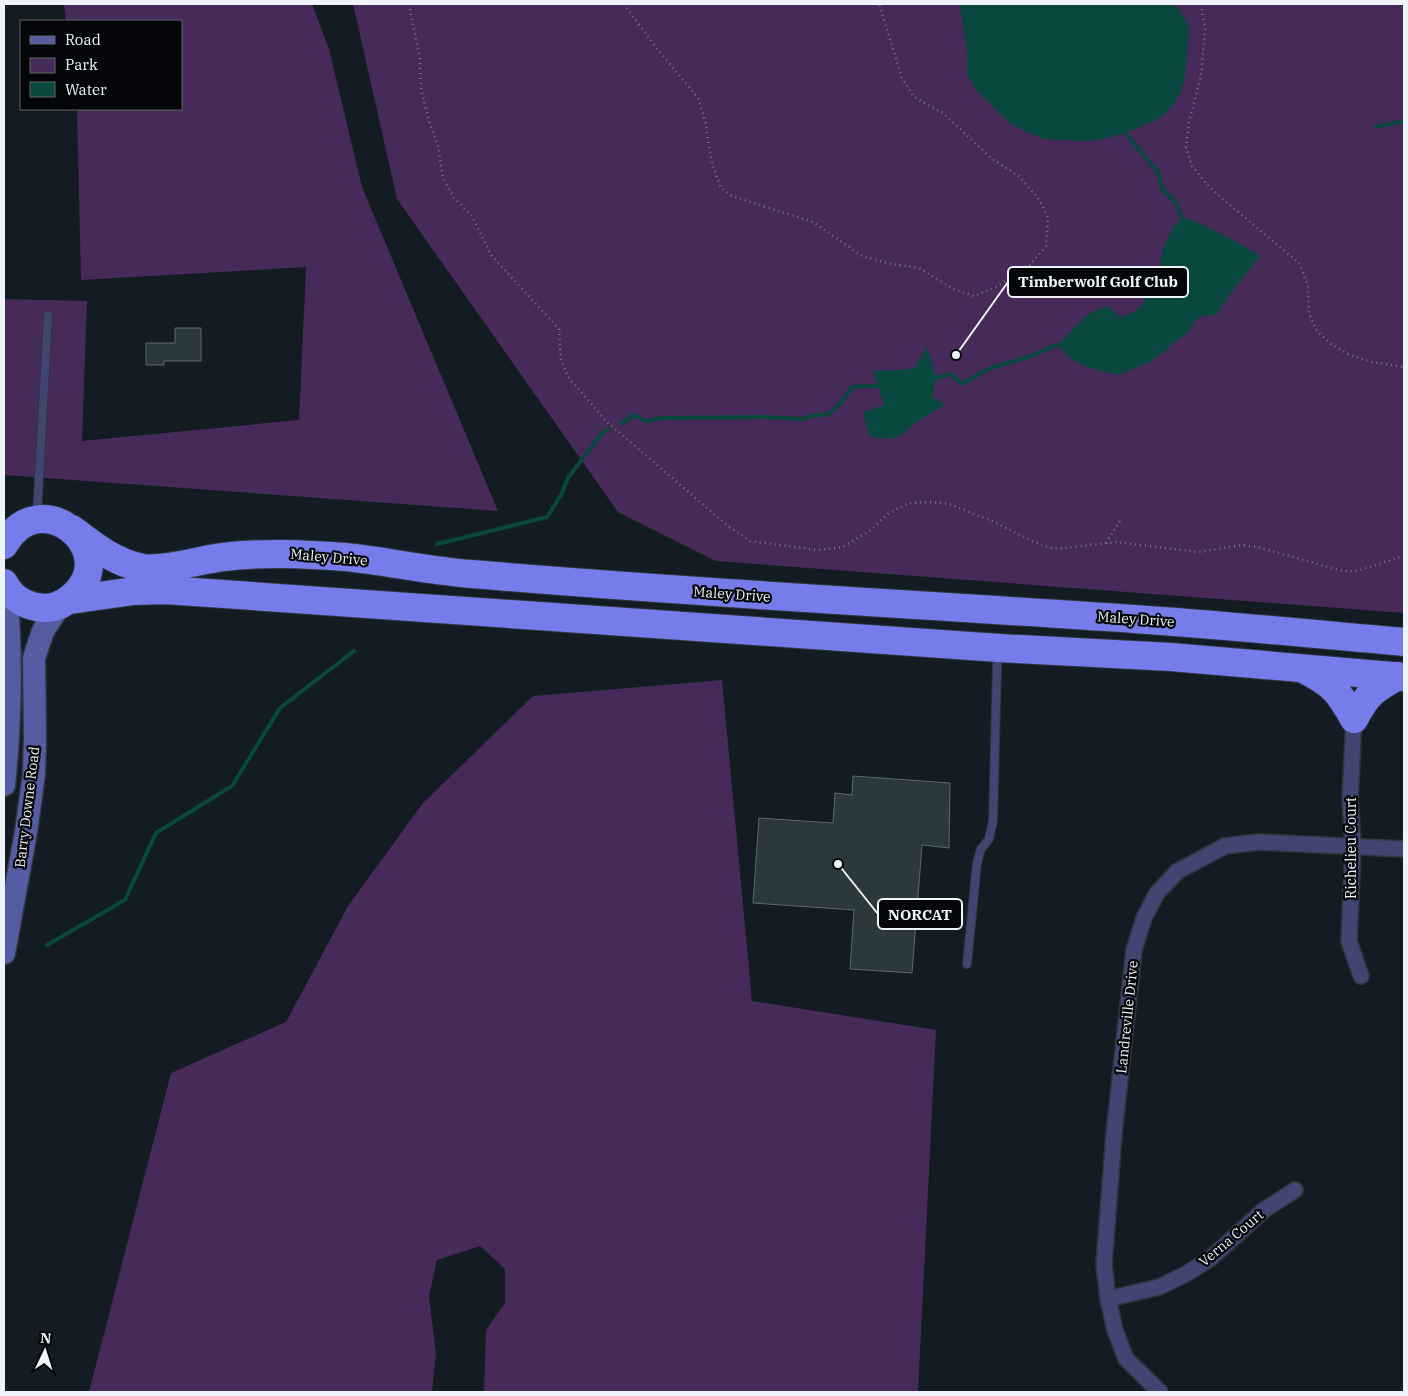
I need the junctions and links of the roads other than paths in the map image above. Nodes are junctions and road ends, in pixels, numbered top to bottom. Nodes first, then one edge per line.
1 (48, 315) dead end
2 (21, 524) edge
3 (72, 529) junction
4 (4, 545) edge
5 (5, 586) edge
6 (65, 603) junction
7 (1404, 642) edge
8 (999, 648) junction
9 (1302, 669) junction
10 (1401, 676) edge
11 (1354, 718) junction
12 (4, 785) edge
13 (1354, 846) junction
14 (1404, 849) edge
15 (4, 953) edge
16 (967, 964) dead end
17 (1361, 976) dead end
18 (1295, 1190) dead end
19 (1108, 1299) junction
20 (1160, 1392) edge

1 - 2 lane
2 - 3 highway, Maley Drive
2 - 4 highway
3 - 6 highway
3 - 7 highway, Maley Drive
5 - 6 highway
5 - 12 main road, Barry Downe Road
6 - 8 highway
6 - 15 main road, Barry Downe Road
8 - 9 highway
8 - 16 lane
9 - 10 highway
9 - 11 highway
10 - 11 highway
11 - 13 street, Richelieu Court
13 - 14 street, Landreville Drive
13 - 17 street, Richelieu Court
13 - 19 street, Landreville Drive
18 - 19 street, Verna Court
19 - 20 street, Landreville Drive

